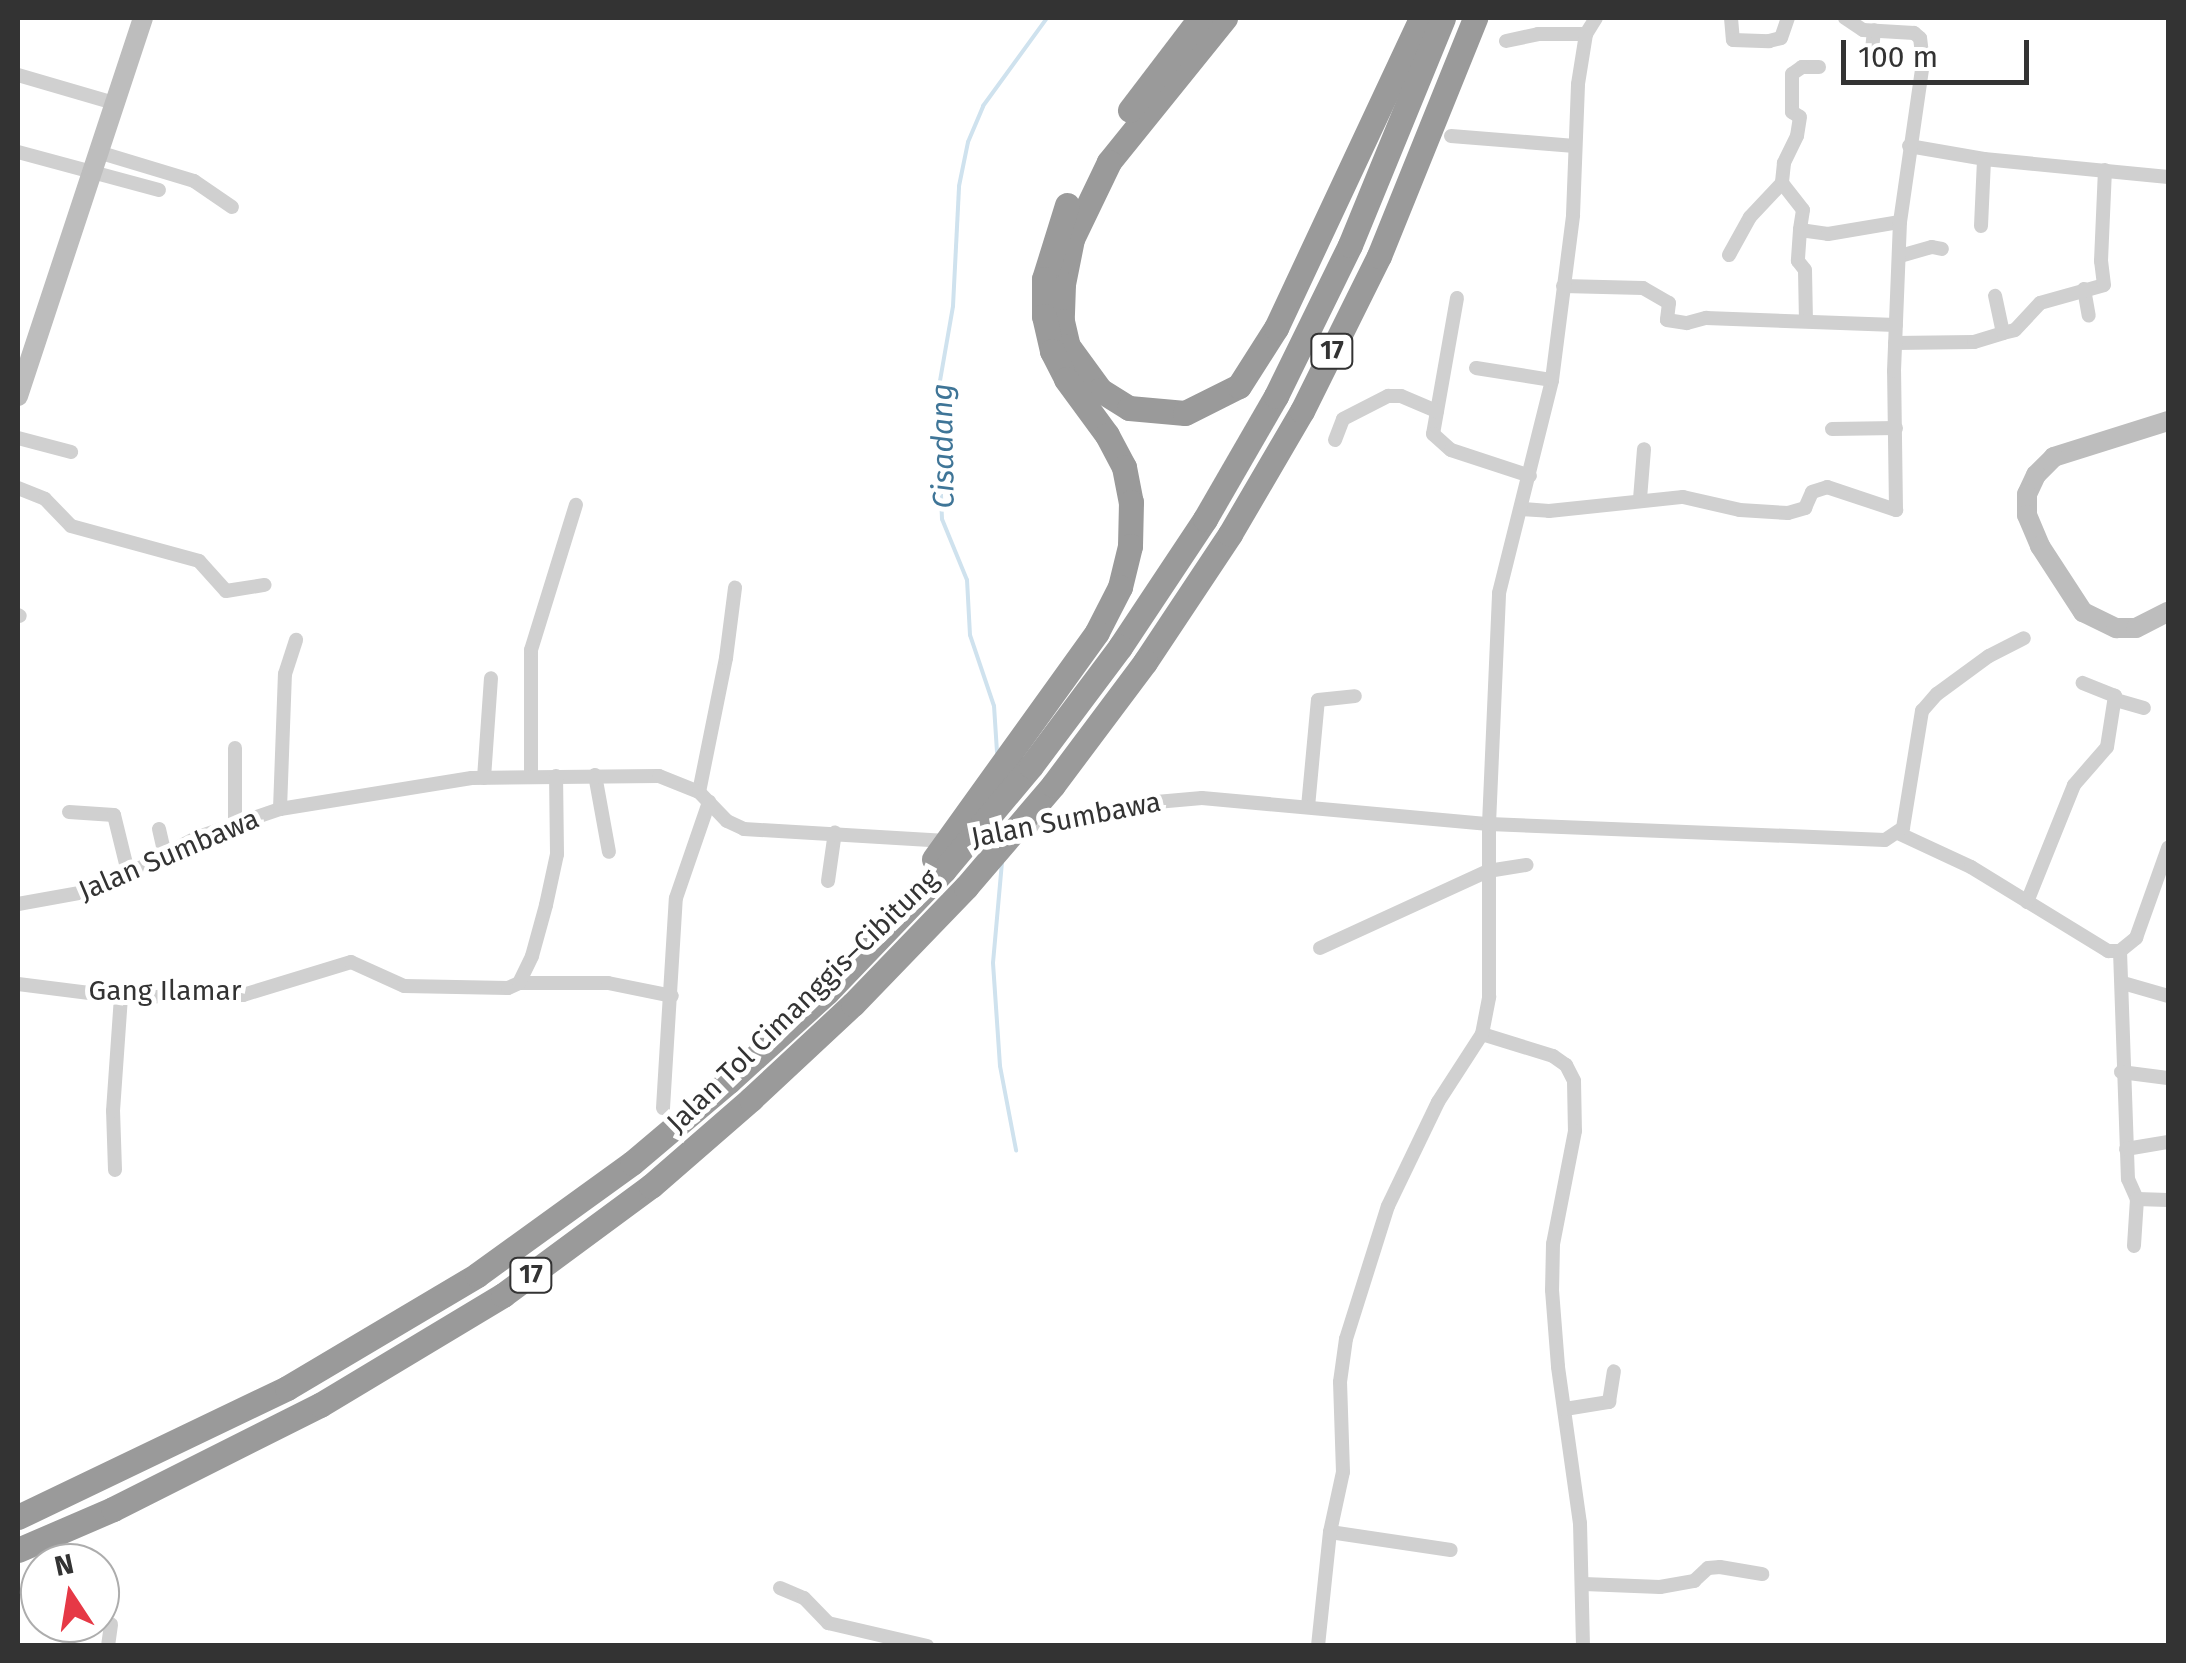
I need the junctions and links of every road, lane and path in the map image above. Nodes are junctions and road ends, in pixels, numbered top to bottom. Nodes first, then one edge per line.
1 (143, 18) edge
2 (1200, 18) edge
3 (1226, 18) edge
4 (1421, 18) edge
5 (1443, 18) edge
6 (1475, 18) edge
7 (1596, 18) edge
8 (1731, 18) edge
9 (1788, 18) edge
10 (1845, 18) edge
11 (1914, 26) edge
12 (1874, 30) junction
13 (1586, 34) junction
14 (1506, 41) dead end
15 (1872, 59) dead end
16 (1819, 67) dead end
17 (18, 75) edge
18 (114, 103) junction
19 (1451, 136) dead end
20 (1575, 146) junction
21 (1909, 146) junction
22 (18, 152) edge
23 (1984, 159) junction
24 (96, 162) junction
25 (2105, 170) junction
26 (2168, 177) edge
27 (1782, 182) junction
28 (159, 190) dead end
29 (232, 207) dead end
30 (1900, 222) junction
31 (1980, 226) dead end
32 (1800, 230) junction
33 (1942, 249) dead end
34 (1729, 255) dead end
35 (1900, 256) junction
36 (1564, 286) junction
37 (2084, 288) junction
38 (1995, 296) dead end
39 (1457, 298) dead end
40 (2088, 316) dead end
41 (1806, 321) junction
42 (1896, 324) junction
43 (2003, 333) junction
44 (1895, 343) junction
45 (1476, 368) dead end
46 (1552, 380) junction
47 (18, 396) edge
48 (1436, 411) junction
49 (2168, 420) edge
50 (1896, 428) junction
51 (1832, 429) dead end
52 (18, 438) edge
53 (1335, 440) dead end
54 (1644, 448) dead end
55 (71, 452) dead end
56 (1530, 476) junction
57 (18, 488) edge
58 (1640, 498) junction
59 (576, 505) dead end
60 (1522, 509) junction
61 (265, 585) dead end
62 (735, 588) dead end
63 (2168, 612) edge
64 (2024, 638) dead end
65 (296, 640) dead end
66 (492, 678) dead end
67 (2083, 683) dead end
68 (1354, 696) dead end
69 (2116, 700) junction
70 (2144, 708) dead end
71 (235, 748) dead end
72 (596, 775) junction
73 (556, 776) junction
74 (531, 777) junction
75 (484, 778) junction
76 (704, 797) junction
77 (1308, 807) junction
78 (280, 809) junction
79 (69, 812) dead end
80 (235, 824) junction
81 (1489, 824) junction
82 (159, 829) dead end
83 (835, 832) junction
84 (1900, 834) junction
85 (2168, 848) edge
86 (609, 852) dead end
87 (164, 855) junction
88 (1526, 864) dead end
89 (939, 865) junction
90 (1488, 870) junction
91 (129, 876) junction
92 (828, 881) dead end
93 (2026, 902) junction
94 (18, 904) edge
95 (1320, 948) dead end
96 (2120, 950) junction
97 (518, 982) junction
98 (2124, 983) junction
99 (18, 984) edge
100 (672, 996) junction
101 (2168, 996) edge
102 (121, 997) junction
103 (1482, 1034) junction
104 (2121, 1072) junction
105 (2168, 1078) edge
106 (663, 1108) dead end
107 (2168, 1142) edge
108 (2126, 1149) junction
109 (116, 1170) dead end
110 (2137, 1199) junction
111 (2168, 1200) edge
112 (2134, 1246) dead end
113 (1614, 1371) dead end
114 (1564, 1409) junction
115 (18, 1517) edge
116 (1330, 1532) junction
117 (18, 1550) edge
118 (1451, 1550) dead end
119 (1762, 1574) dead end
120 (1584, 1584) junction
121 (780, 1588) dead end
122 (928, 1646) edge
123 (1318, 1646) edge
124 (1582, 1646) edge

1 - 18 main road
2 - 89 highway, bridge
3 - 4 highway
5 - 89 highway, Jalan Tol Cimanggis–Cibitung / 17, bridge
6 - 117 highway, Jalan Tol Cimanggis–Cibitung / 17, bridge
7 - 13 street
8 - 9 street
10 - 12 street
11 - 12 street
11 - 21 street
12 - 15 street
13 - 14 street
13 - 20 street
16 - 27 street
17 - 18 street
18 - 24 main road
19 - 20 street
20 - 36 street
21 - 23 street
21 - 30 street
22 - 24 street
23 - 25 street
23 - 31 street
24 - 28 street
24 - 29 street
24 - 47 main road
25 - 26 street
25 - 37 street
27 - 32 street
27 - 34 street
30 - 32 street
30 - 35 street
32 - 41 street
33 - 35 street
35 - 42 street
36 - 41 street
36 - 46 street
37 - 40 street
37 - 43 street
38 - 43 street
39 - 48 street
41 - 42 street
42 - 44 street
43 - 44 street
44 - 50 street
45 - 46 street
46 - 56 street
48 - 53 street
48 - 56 street
49 - 63 main road
50 - 51 street
50 - 58 street
52 - 55 street
54 - 58 street
56 - 60 street
57 - 61 street
58 - 60 street
59 - 74 street
60 - 81 street
62 - 76 street
64 - 84 street
65 - 78 street
66 - 75 street
67 - 69 street
68 - 77 street
69 - 70 street
69 - 93 street
71 - 80 street
72 - 73 street, Jalan Sumbawa
72 - 76 street, Jalan Sumbawa
72 - 86 street
73 - 74 street, Jalan Sumbawa
73 - 97 street
74 - 75 street, Jalan Sumbawa
75 - 78 street, Jalan Sumbawa
76 - 83 street, Jalan Sumbawa
76 - 100 street
77 - 81 street, Jalan Sumbawa
77 - 83 street, Jalan Sumbawa
78 - 80 street, Jalan Sumbawa
79 - 91 street
80 - 87 street, Jalan Sumbawa
81 - 84 street, Jalan Sumbawa
81 - 90 street
82 - 87 street
83 - 92 street
84 - 93 street
85 - 96 street
87 - 91 street, Jalan Sumbawa
88 - 90 street
89 - 115 highway, Jalan Tol Cimanggis–Cibitung / 17
90 - 95 street
90 - 103 street
91 - 94 street, Jalan Sumbawa
93 - 96 street
96 - 98 street
97 - 100 street
97 - 102 street, Gang Ilamar
98 - 101 street
98 - 104 street
99 - 102 street, Gang Ilamar
100 - 106 street
102 - 109 street
103 - 114 street
103 - 116 street
104 - 105 street
104 - 108 street
107 - 108 street
108 - 110 street
110 - 111 street
110 - 112 street
113 - 114 street
114 - 120 street
116 - 118 street
116 - 123 street
119 - 120 street
120 - 124 street
121 - 122 street

